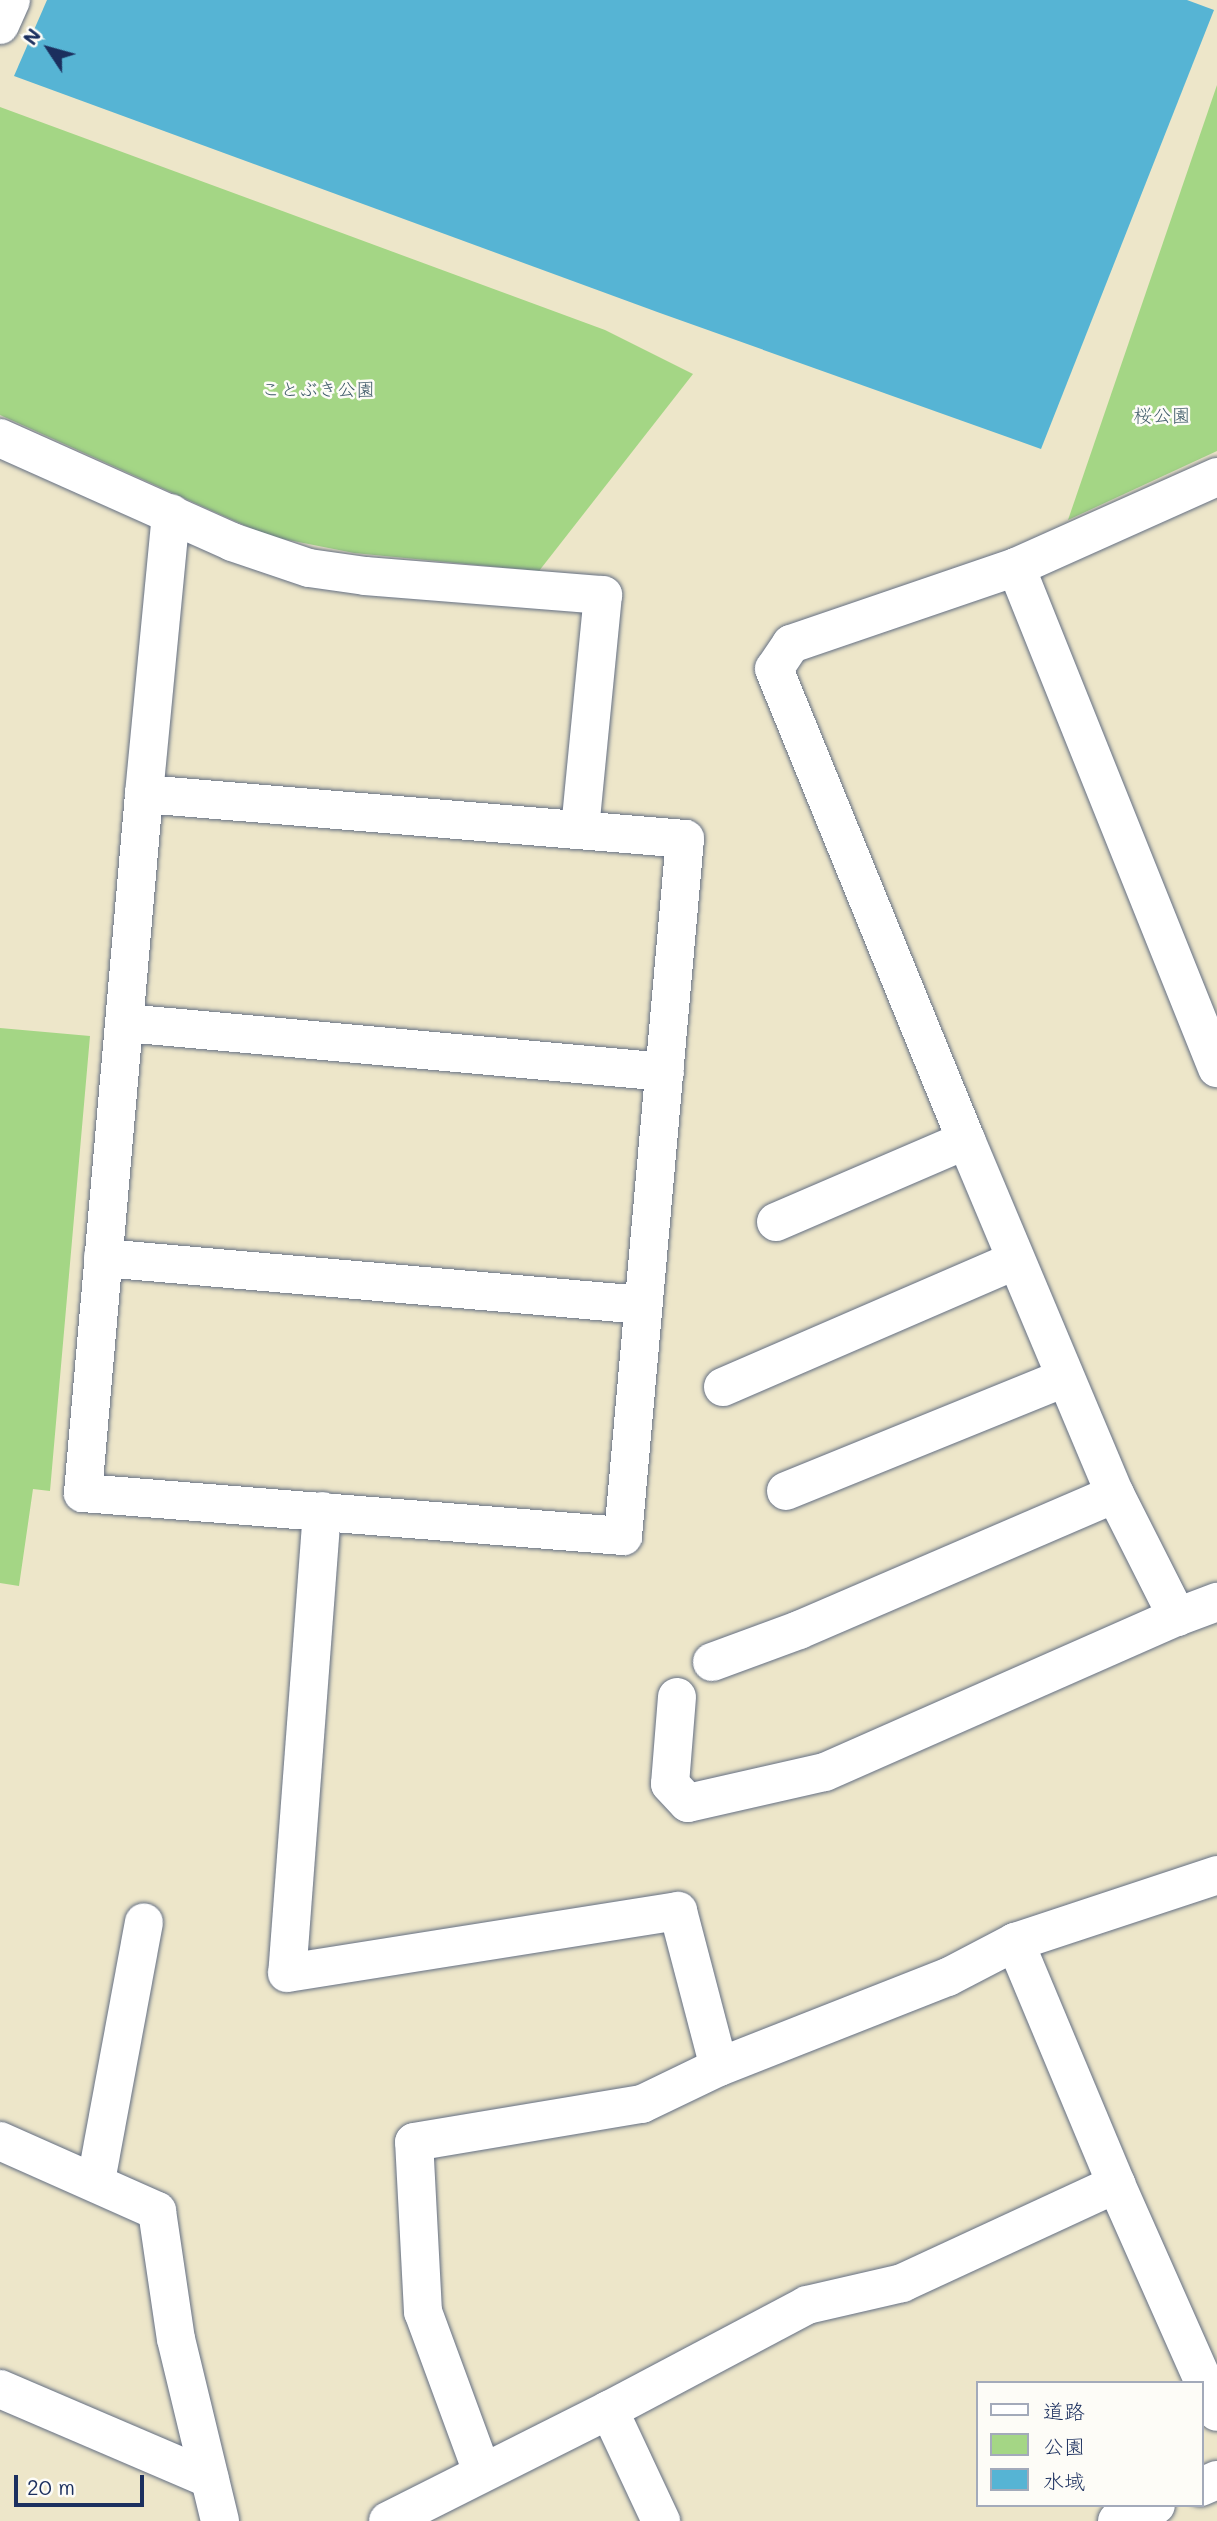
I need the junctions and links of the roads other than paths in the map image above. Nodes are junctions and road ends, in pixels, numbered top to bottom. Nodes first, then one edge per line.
1 (11, 0) edge
2 (0, 25) edge
3 (0, 438) edge
4 (1217, 477) edge
5 (171, 513) junction
6 (1016, 567) junction
7 (144, 794) junction
8 (580, 829) junction
9 (125, 1023) junction
10 (1217, 1068) edge
11 (665, 1072) junction
12 (966, 1140) junction
13 (776, 1222) dead end
14 (103, 1258) junction
15 (1016, 1260) junction
16 (642, 1306) junction
17 (1064, 1378) junction
18 (723, 1387) dead end
19 (786, 1491) dead end
20 (1115, 1494) junction
21 (322, 1511) junction
22 (1217, 1602) edge
23 (1177, 1617) junction
24 (712, 1662) dead end
25 (677, 1697) dead end
26 (1217, 1875) edge
27 (144, 1922) dead end
28 (1016, 1942) junction
29 (719, 2067) junction
30 (0, 2141) edge
31 (96, 2181) junction
32 (1116, 2184) junction
33 (0, 2389) edge
34 (610, 2410) junction
35 (1217, 2412) edge
36 (482, 2473) junction
37 (210, 2479) junction
38 (1151, 2507) edge
39 (220, 2521) edge
40 (388, 2521) edge
41 (661, 2521) edge
42 (1117, 2521) edge

1 - 2 street
3 - 5 street
4 - 6 street
5 - 7 street
5 - 8 street
6 - 10 street
6 - 12 street
7 - 8 street
7 - 9 street
8 - 11 street
9 - 11 street
9 - 14 street
11 - 16 street
12 - 13 street
12 - 15 street
14 - 16 street
14 - 21 street
15 - 17 street
15 - 18 street
16 - 21 street
17 - 19 street
17 - 20 street
20 - 23 street
20 - 24 street
21 - 29 street
22 - 23 street
23 - 25 street
26 - 28 street
27 - 31 street
28 - 29 street
28 - 32 street
29 - 36 street
30 - 31 street
31 - 37 street
32 - 34 street
32 - 35 street
33 - 37 street
34 - 36 street
34 - 41 street
36 - 40 street
37 - 39 street
38 - 42 street

